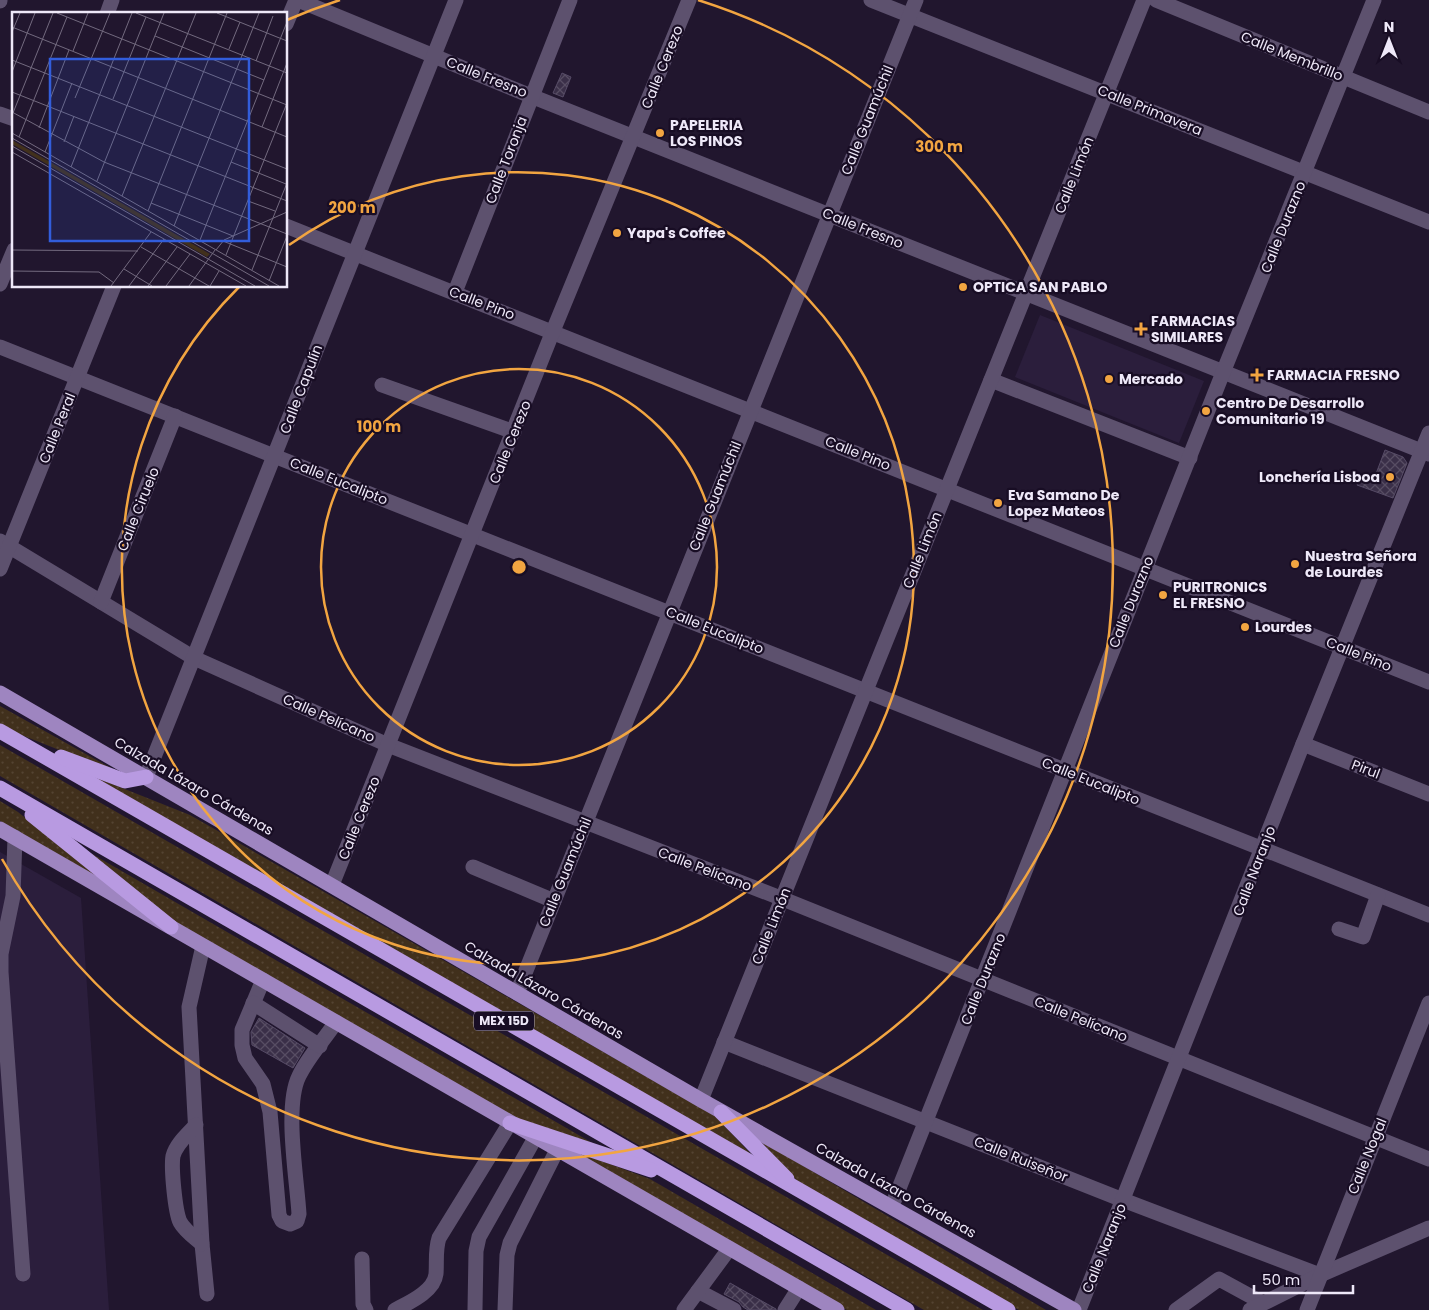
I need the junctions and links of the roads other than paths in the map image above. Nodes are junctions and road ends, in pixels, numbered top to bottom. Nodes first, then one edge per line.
1 (112, 0) edge
2 (297, 0) edge
3 (456, 0) edge
4 (570, 0) edge
5 (689, 0) edge
6 (871, 0) edge
7 (916, 0) edge
8 (1144, 0) edge
9 (1156, 0) edge
10 (1374, 0) edge
11 (108, 12) edge
12 (909, 16) junction
13 (288, 20) edge
14 (434, 55) junction
15 (1343, 77) junction
16 (1108, 93) junction
17 (531, 96) junction
18 (1429, 112) edge
19 (0, 114) edge
20 (12, 118) edge
21 (634, 136) junction
22 (1305, 172) junction
23 (829, 214) junction
24 (1429, 222) edge
25 (288, 227) edge
26 (354, 253) junction
27 (12, 255) edge
28 (0, 284) edge
29 (113, 288) edge
30 (455, 292) junction
31 (1026, 293) junction
32 (553, 331) junction
33 (0, 347) edge
34 (1224, 370) junction
35 (78, 377) junction
36 (991, 380) junction
37 (382, 385) dead end
38 (749, 410) junction
39 (175, 416) junction
40 (514, 432) junction
41 (1429, 433) edge
42 (1425, 452) edge
43 (275, 456) junction
44 (1190, 458) junction
45 (946, 489) junction
46 (473, 534) junction
47 (4, 544) edge
48 (1145, 568) junction
49 (0, 569) edge
50 (101, 602) junction
51 (669, 612) junction
52 (1342, 647) junction
53 (194, 658) junction
54 (1429, 682) edge
55 (866, 690) junction
56 (0, 693) edge
57 (5, 734) edge
58 (1303, 744) junction
59 (388, 745) junction
60 (1065, 771) junction
61 (146, 777) junction
62 (0, 788) edge
63 (1429, 794) edge
64 (586, 822) junction
65 (0, 829) edge
66 (15, 837) junction
67 (1262, 849) junction
68 (473, 867) dead end
69 (332, 885) junction
70 (1378, 895) junction
71 (783, 898) junction
72 (554, 901) junction
73 (1429, 916) edge
74 (171, 927) junction
75 (1339, 928) dead end
76 (203, 946) junction
77 (263, 980) junction
78 (982, 980) junction
79 (517, 993) junction
80 (254, 1003) junction
81 (1429, 1003) edge
82 (336, 1022) junction
83 (1425, 1024) edge
84 (724, 1042) junction
85 (320, 1046) junction
86 (1181, 1058) junction
87 (701, 1100) junction
88 (270, 1112) junction
89 (292, 1112) junction
90 (721, 1112) junction
91 (927, 1121) junction
92 (510, 1123) junction
93 (196, 1125) junction
94 (535, 1138) junction
95 (1374, 1138) junction
96 (557, 1150) junction
97 (294, 1151) junction
98 (274, 1152) junction
99 (1429, 1159) edge
100 (682, 1180) junction
101 (801, 1192) junction
102 (1123, 1200) junction
103 (892, 1206) junction
104 (1429, 1228) edge
105 (202, 1244) junction
106 (729, 1249) junction
107 (362, 1259) dead end
108 (23, 1274) dead end
109 (1320, 1275) junction
110 (798, 1288) junction
111 (698, 1291) junction
112 (207, 1294) dead end
113 (818, 1306) edge
114 (1257, 1306) edge
115 (1186, 1307) edge
116 (366, 1310) edge
117 (395, 1310) edge
118 (474, 1310) edge
119 (505, 1310) edge
120 (684, 1310) edge
121 (734, 1310) edge
122 (785, 1310) edge
123 (837, 1310) edge
124 (907, 1310) edge
125 (1008, 1310) edge
126 (1074, 1310) edge
127 (1080, 1310) edge
128 (1307, 1310) edge

1 - 11 street
2 - 13 street
2 - 14 street, Calle Fresno
3 - 14 street, Calle Capulín
4 - 17 street, Calle Toronja
5 - 21 street, Calle Cerezo
6 - 12 street, Calle Primavera
7 - 12 street, Calle Guamúchil
8 - 16 street, Calle Limón
9 - 15 street, Calle Membrillo
10 - 15 street, Calle Durazno
12 - 16 street, Calle Primavera
12 - 23 street, Calle Guamúchil
14 - 17 street, Calle Fresno
14 - 26 street, Calle Capulín
15 - 18 street, Calle Membrillo
15 - 22 street, Calle Durazno
16 - 22 street, Calle Primavera
16 - 31 street, Calle Limón
17 - 21 street, Calle Fresno
17 - 30 street, Calle Toronja
19 - 20 street
21 - 23 street, Calle Fresno
21 - 32 street, Calle Cerezo
22 - 24 street, Calle Primavera
22 - 34 street, Calle Durazno
23 - 31 street, Calle Fresno
23 - 38 street, Calle Guamúchil
25 - 26 street, Calle Pino
26 - 30 street, Calle Pino
26 - 43 street, Calle Capulín
27 - 28 street
29 - 35 street, Calle Peral
30 - 32 street, Calle Pino
31 - 34 street, Calle Fresno
31 - 36 street, Calle Limón
32 - 38 street, Calle Pino
32 - 40 street, Calle Cerezo
33 - 35 street, Calle Eucalipto
34 - 42 street, Calle Fresno
34 - 44 street, Calle Durazno
35 - 39 street, Calle Eucalipto
35 - 47 street, Calle Peral
36 - 44 street
36 - 45 street, Calle Limón
37 - 40 street
38 - 45 street, Calle Pino
38 - 51 street, Calle Guamúchil
39 - 43 street, Calle Eucalipto
39 - 50 street, Calle Ciruelo
40 - 46 street, Calle Cerezo
41 - 42 street, Calle Naranjo
42 - 52 street, Calle Naranjo
43 - 46 street, Calle Eucalipto
43 - 53 street, Calle Capulín
44 - 48 street, Calle Durazno
45 - 48 street, Calle Pino
45 - 55 street, Calle Limón
46 - 51 street, Calle Eucalipto
46 - 59 street, Calle Cerezo
47 - 49 street, Calle Peral
47 - 50 street, Calle Pelícano
48 - 52 street, Calle Pino
48 - 60 street, Calle Durazno
50 - 53 street, Calle Pelícano
51 - 55 street, Calle Eucalipto
51 - 64 street, Calle Guamúchil
52 - 54 street, Calle Pino
52 - 58 street, Calle Naranjo
53 - 59 street, Calle Pelícano
53 - 61 street, Calle Capulín
55 - 60 street, Calle Eucalipto
55 - 71 street, Calle Limón
56 - 61 main road, Calzada Lázaro Cárdenas
57 - 61 highway
57 - 101 highway, MEX 15D
58 - 63 street, Pirul
58 - 67 street, Calle Naranjo
59 - 64 street, Calle Pelícano
59 - 69 street, Calle Cerezo
60 - 67 street, Calle Eucalipto
60 - 78 street, Calle Durazno
61 - 69 main road, Calzada Lázaro Cárdenas
62 - 74 highway
62 - 100 highway
64 - 71 street, Calle Pelícano
64 - 72 street, Calle Guamúchil
65 - 66 main road
66 - 74 main road
66 - 108 street
67 - 70 street, Calle Eucalipto
67 - 86 street, Calle Naranjo
68 - 72 street
69 - 79 main road, Calzada Lázaro Cárdenas
70 - 73 street, Calle Eucalipto
70 - 75 street
71 - 78 street, Calle Pelícano
71 - 84 street, Calle Limón
72 - 79 street, Calle Guamúchil
74 - 76 main road
76 - 77 main road
76 - 93 street
77 - 80 street
77 - 82 main road
78 - 86 street, Calle Pelícano
78 - 91 street, Calle Durazno
79 - 87 main road, Calzada Lázaro Cárdenas
80 - 85 street
80 - 88 street
81 - 83 street, Calle Nogal
82 - 85 street
82 - 92 main road
83 - 95 street, Calle Nogal
84 - 87 street, Calle Limón
84 - 91 street, Calle Ruiseñor
85 - 89 street
86 - 95 street, Calle Pelícano
86 - 102 street, Calle Naranjo
87 - 90 main road, Calzada Lázaro Cárdenas
88 - 89 street
88 - 98 street
89 - 97 street
90 - 101 highway
90 - 103 main road, Calzada Lázaro Cárdenas
91 - 102 street, Calle Ruiseñor
91 - 103 street, Calle Durazno
92 - 94 main road
92 - 100 highway
92 - 117 street
93 - 105 street
93 - 105 street
94 - 96 main road
94 - 118 street
95 - 99 street, Calle Pelícano
95 - 109 street, Calle Nogal
96 - 106 main road
96 - 119 street
97 - 98 street
97 - 98 street
100 - 124 highway
101 - 125 highway, MEX 15D
102 - 109 street, Calle Ruiseñor
102 - 127 street, Calle Naranjo
103 - 126 main road, Calzada Lázaro Cárdenas
104 - 109 street
105 - 112 street
106 - 110 main road
106 - 111 street
107 - 116 street
109 - 114 street
109 - 128 street, Calle Nogal
110 - 113 main road
110 - 122 street
111 - 120 street
111 - 121 street
113 - 123 main road
114 - 115 street

